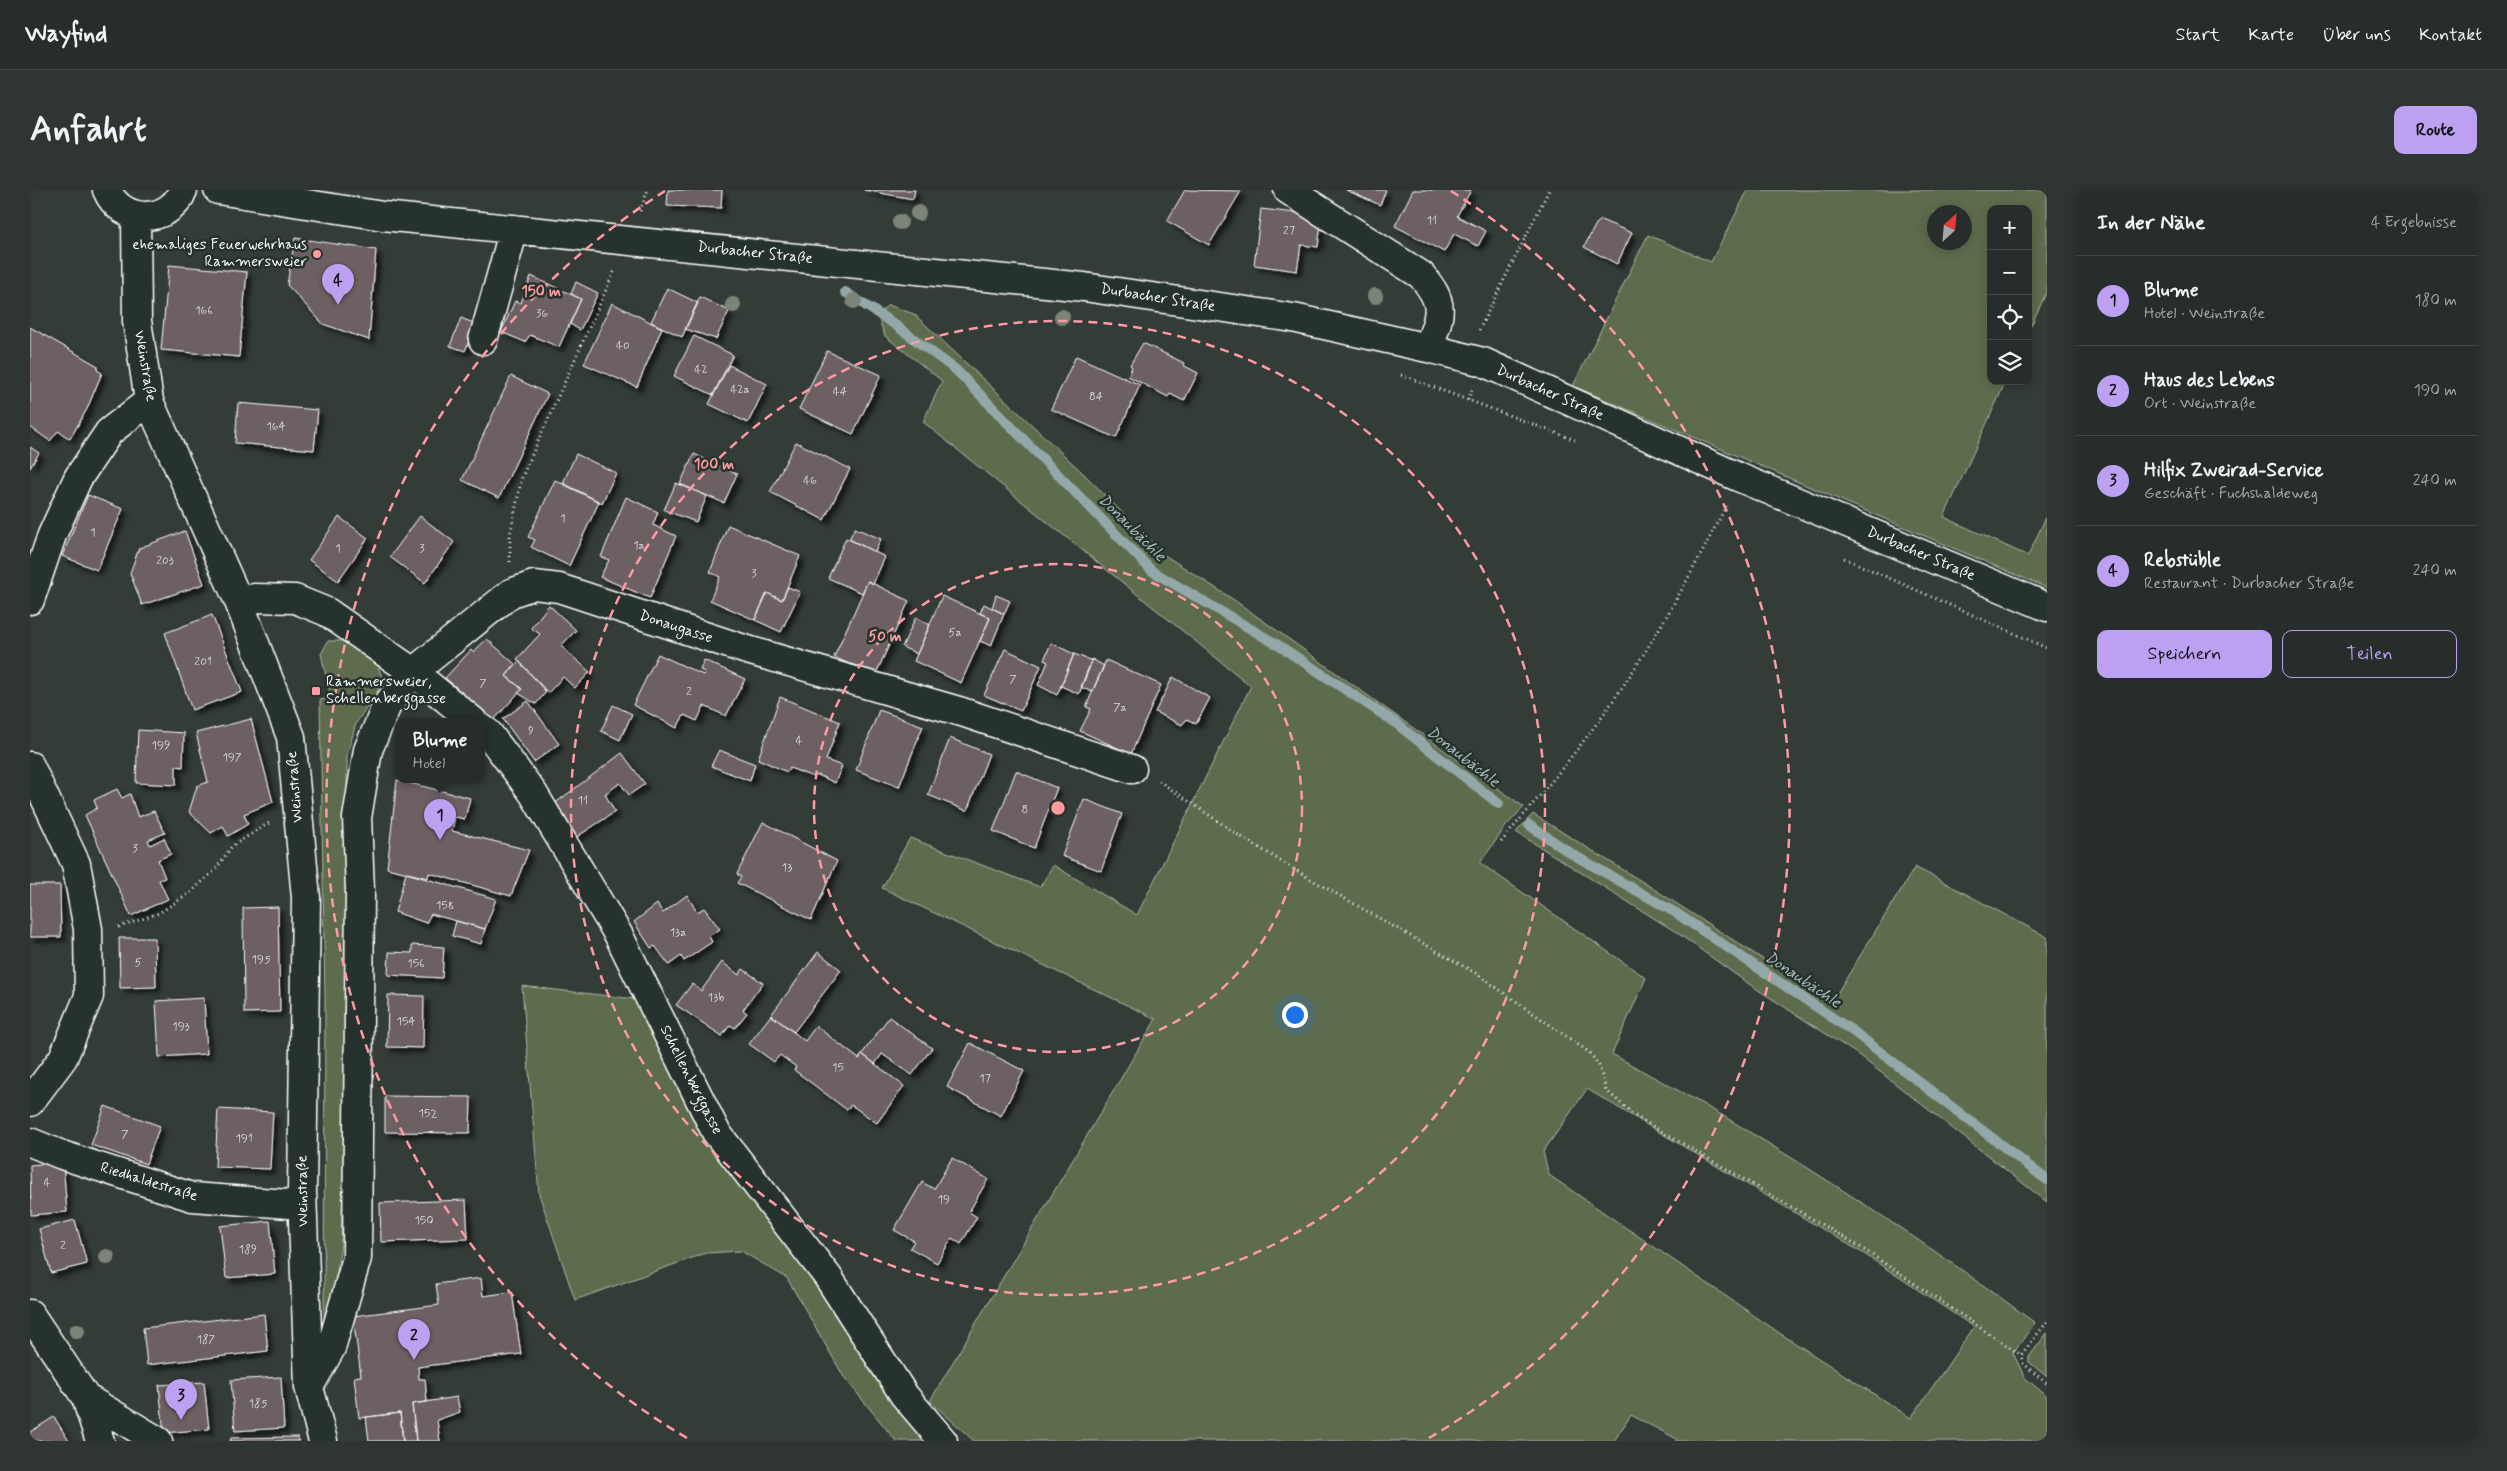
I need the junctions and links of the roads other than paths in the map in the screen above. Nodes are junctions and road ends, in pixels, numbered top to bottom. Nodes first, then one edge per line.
1 (107, 190) edge
2 (184, 190) edge
3 (218, 190) edge
4 (1288, 190) edge
5 (136, 216) junction
6 (514, 229) junction
7 (483, 340) dead end
8 (1428, 348) junction
9 (149, 401) junction
10 (30, 600) edge
11 (239, 602) junction
12 (2047, 607) edge
13 (413, 672) junction
14 (469, 718) edge
15 (485, 731) edge
16 (30, 766) edge
17 (1132, 769) road end
18 (30, 1102) edge
19 (30, 1142) edge
20 (302, 1205) junction
21 (30, 1314) edge
22 (309, 1387) junction
23 (86, 1398) junction
24 (100, 1441) edge
25 (158, 1441) edge
26 (323, 1441) edge
27 (943, 1441) edge

1 - 5 street
2 - 5 street
3 - 6 street, Durbacher Straße
4 - 8 street
5 - 9 street, Weinstraße
6 - 7 street
6 - 8 street, Durbacher Straße
8 - 12 street, Durbacher Straße
9 - 10 street
9 - 11 street, Weinstraße
11 - 13 street
11 - 20 street, Weinstraße
13 - 14 street
13 - 17 street, Donaugasse
13 - 22 street
15 - 27 street, Schellenberggasse
16 - 18 street
19 - 20 street, Riedhaldestraße
20 - 22 street, Weinstraße
21 - 23 street
22 - 26 street, Weinstraße
23 - 24 street
23 - 25 street

